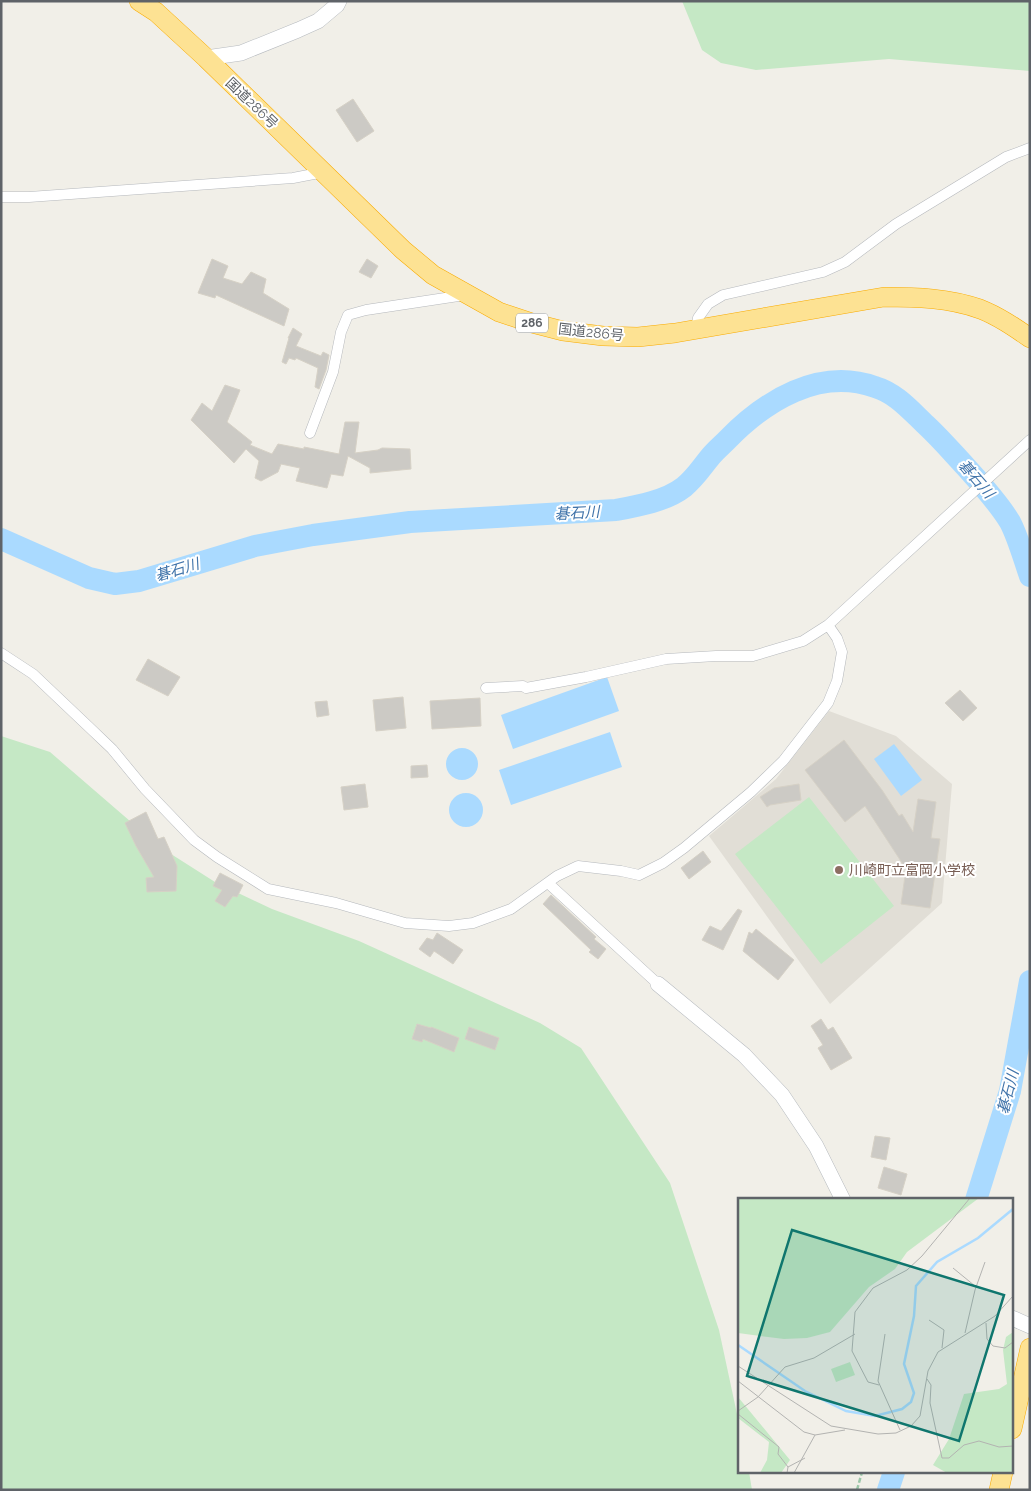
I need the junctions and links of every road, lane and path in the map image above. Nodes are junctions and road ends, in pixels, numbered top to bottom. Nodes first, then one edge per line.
1 (139, 1) edge
2 (339, 1) edge
3 (206, 58) junction
4 (1030, 148) edge
5 (324, 172) junction
6 (1, 197) edge
7 (466, 294) junction
8 (696, 329) junction
9 (1030, 338) edge
10 (310, 433) dead end
11 (1030, 440) edge
12 (828, 625) junction
13 (1, 653) edge
14 (486, 688) dead end
15 (548, 882) junction
16 (658, 984) joint
17 (842, 1198) edge
18 (1030, 1348) edge
19 (1014, 1420) edge
20 (861, 1474) edge
21 (1003, 1474) edge
22 (857, 1490) edge
23 (999, 1490) edge

1 - 3 highway, 国道286号 / 286
2 - 3 street
3 - 5 highway, 国道286号 / 286
4 - 8 street
5 - 6 street
5 - 7 highway, 国道286号 / 286
7 - 8 highway, 国道286号 / 286
7 - 10 street
8 - 9 highway, 国道286号 / 286
11 - 12 street
12 - 14 street
12 - 15 street
13 - 15 street
15 - 16 street
16 - 17 street
18 - 19 highway
20 - 22 path
21 - 23 highway

